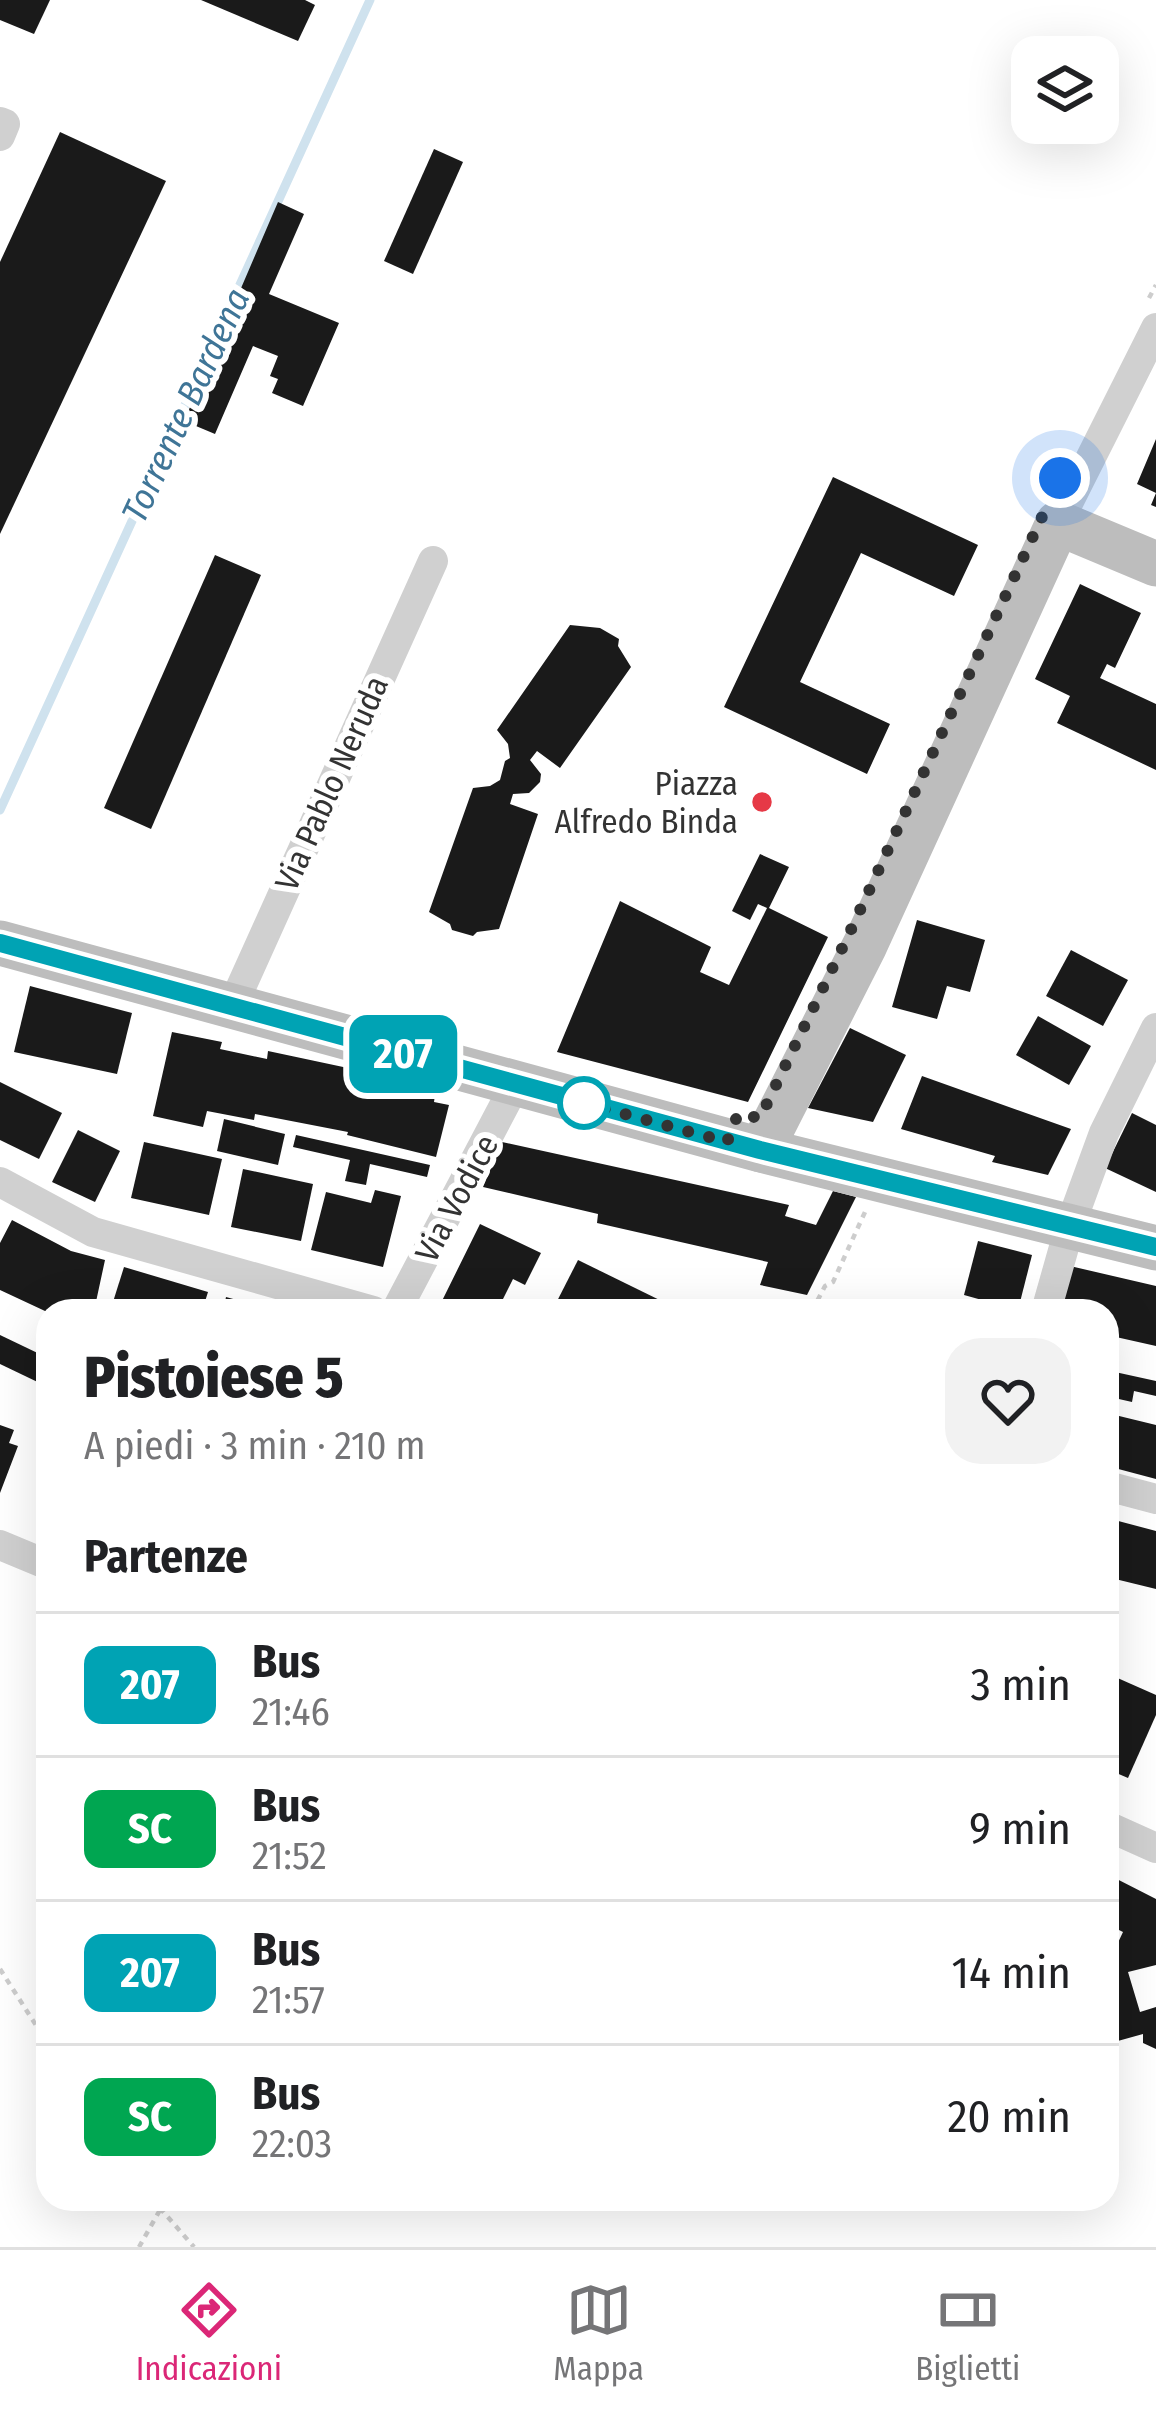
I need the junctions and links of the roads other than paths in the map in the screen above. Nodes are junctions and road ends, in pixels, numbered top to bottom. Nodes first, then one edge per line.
1 (1151, 317) edge
2 (1058, 523) junction
3 (433, 561) dead end
4 (1156, 564) edge
5 (0, 943) edge
6 (232, 1007) junction
7 (1156, 1028) edge
8 (515, 1085) junction
9 (760, 1150) junction
10 (0, 1182) edge
11 (1070, 1226) junction
12 (1156, 1247) edge
13 (331, 1299) edge
14 (402, 1299) edge
15 (1049, 1299) edge
16 (1119, 1489) edge
17 (1156, 1499) edge
18 (0, 1545) edge
19 (36, 1560) edge
20 (1119, 1831) edge
21 (1156, 1848) edge

1 - 2 street
2 - 4 main road
2 - 9 main road
3 - 6 street, Via Pablo Neruda
5 - 6 main road
6 - 8 main road
7 - 11 street
8 - 9 main road
8 - 14 street, Via Vodice
9 - 11 main road
10 - 13 street
11 - 12 main road
11 - 15 street
16 - 17 street
18 - 19 street
20 - 21 street

